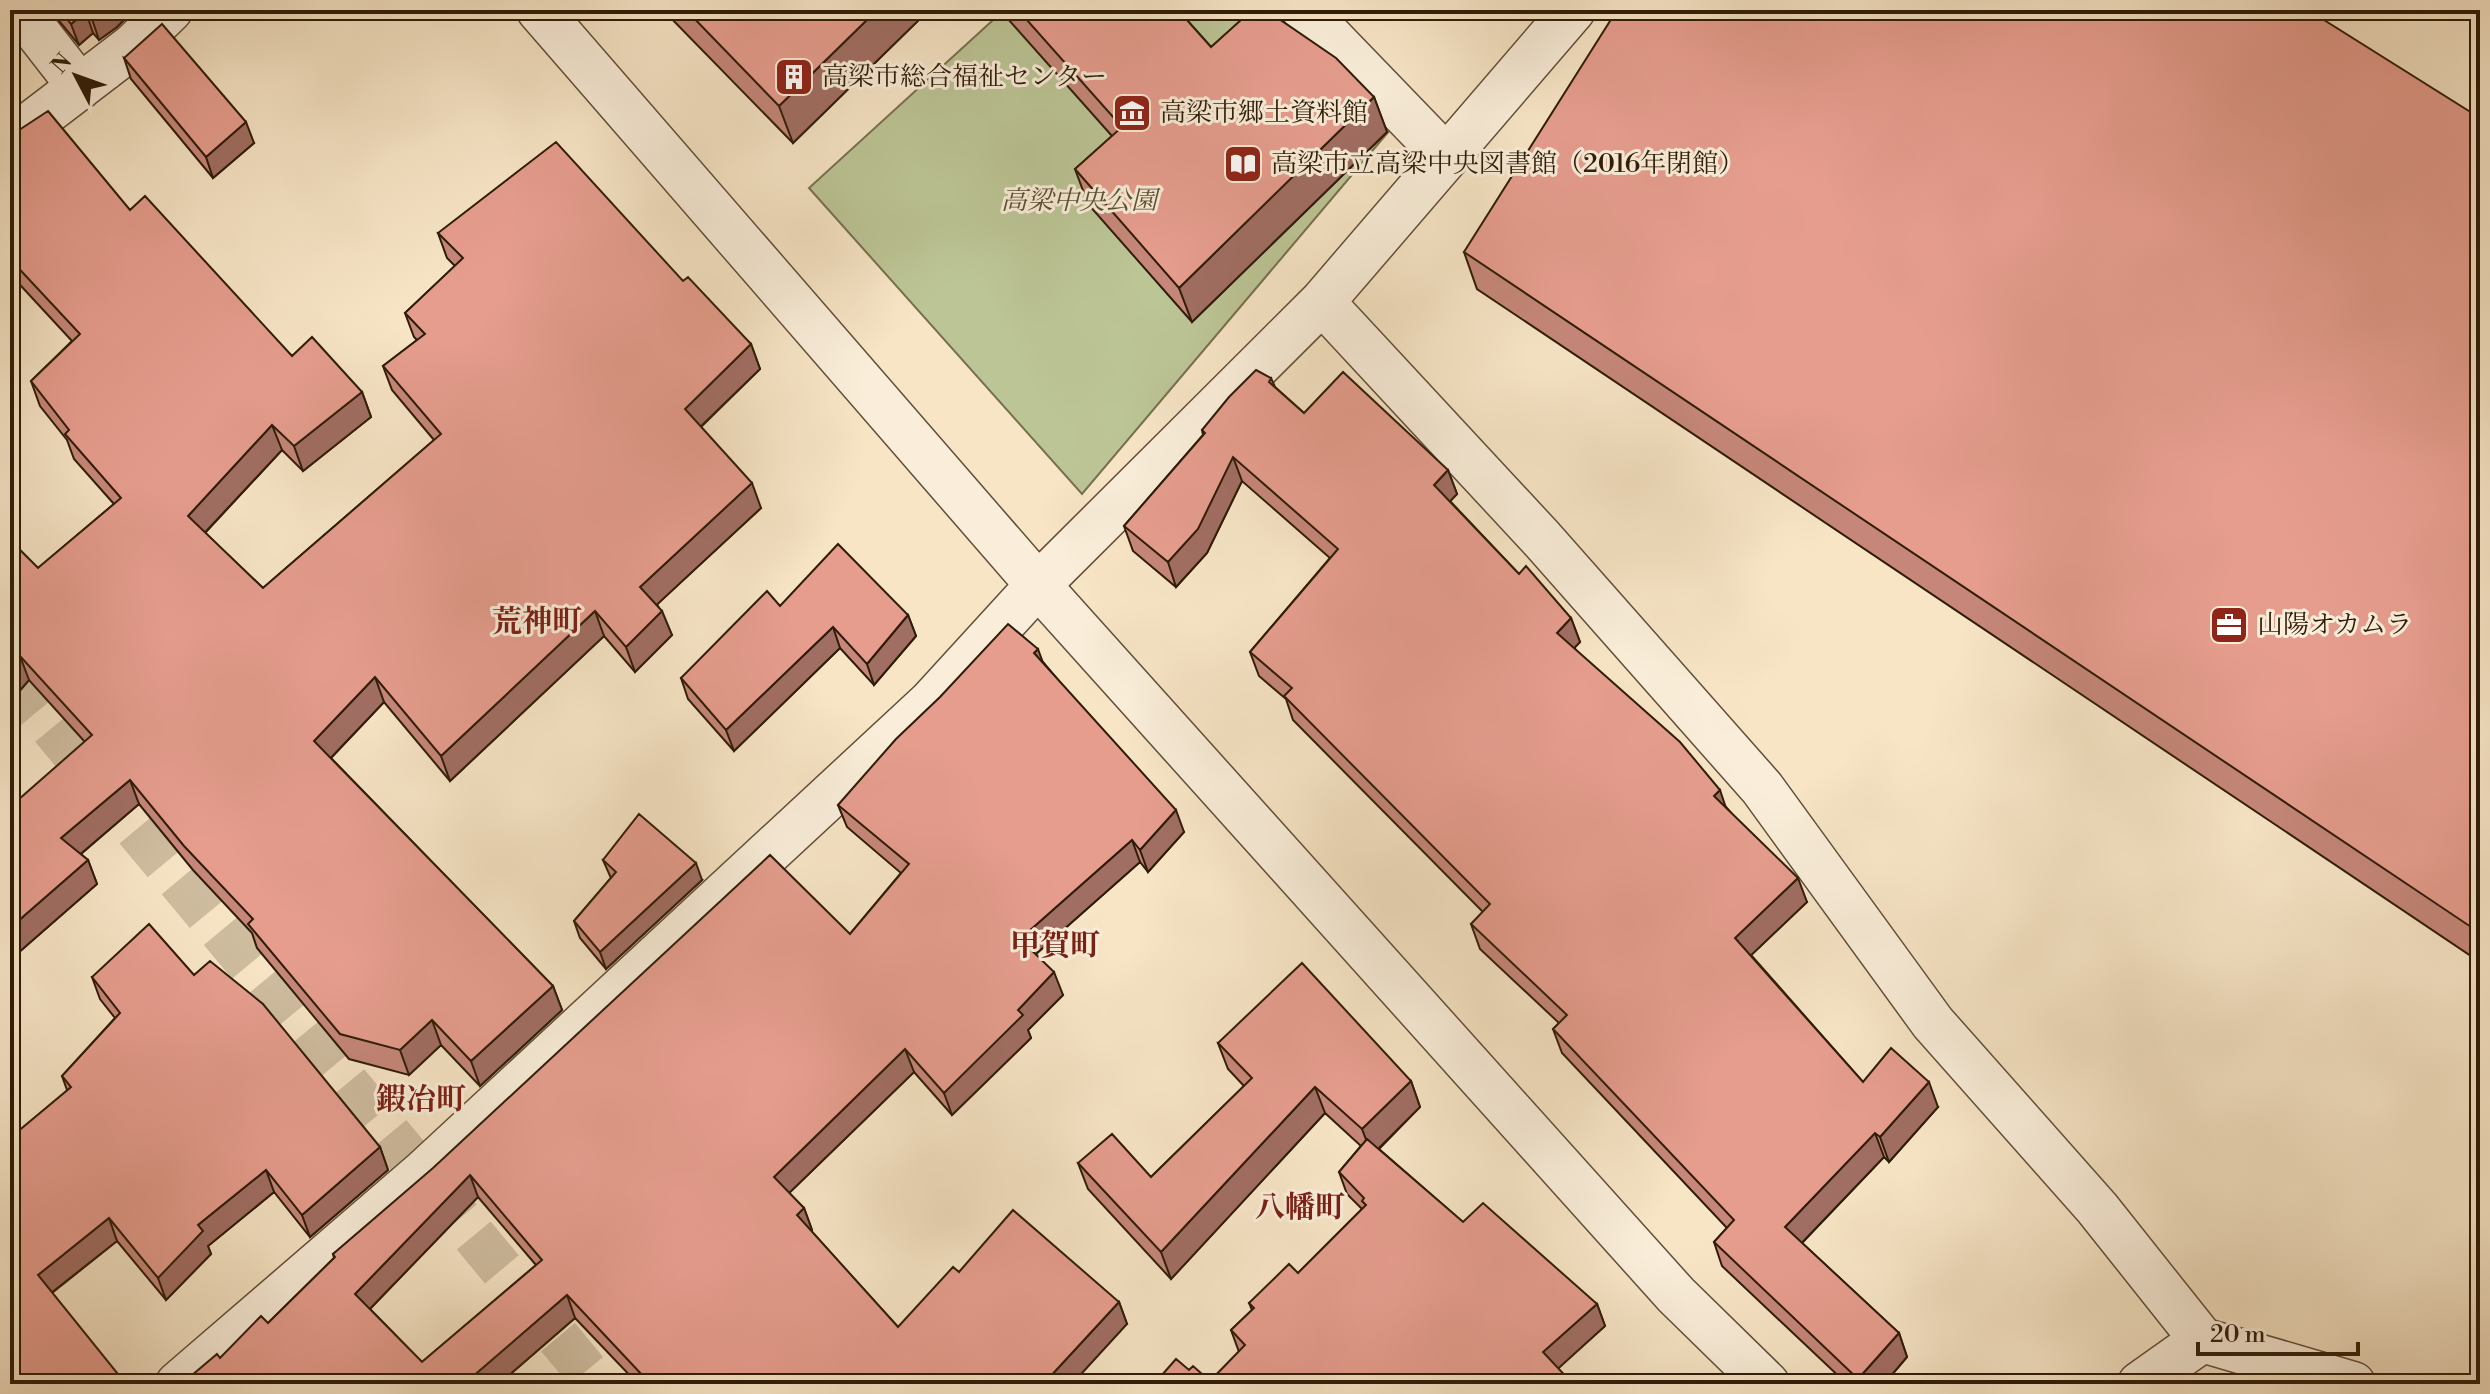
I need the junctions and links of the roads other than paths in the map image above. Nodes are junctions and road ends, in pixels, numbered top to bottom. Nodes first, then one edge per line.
1 (20, 10) edge
2 (170, 10) edge
3 (539, 10) edge
4 (1304, 10) edge
5 (1573, 10) edge
6 (80, 87) junction
7 (10, 140) edge
8 (1446, 157) junction
9 (1322, 302) junction
10 (1038, 585) junction
11 (2202, 1340) junction
12 (178, 1384) edge
13 (1767, 1384) edge
14 (2140, 1384) edge
15 (2353, 1384) edge

1 - 6 street
2 - 6 street
3 - 10 street
4 - 8 street
5 - 8 street
6 - 7 street
8 - 9 street
9 - 10 street
9 - 11 street
10 - 12 street
10 - 13 street
11 - 14 street
11 - 15 street

